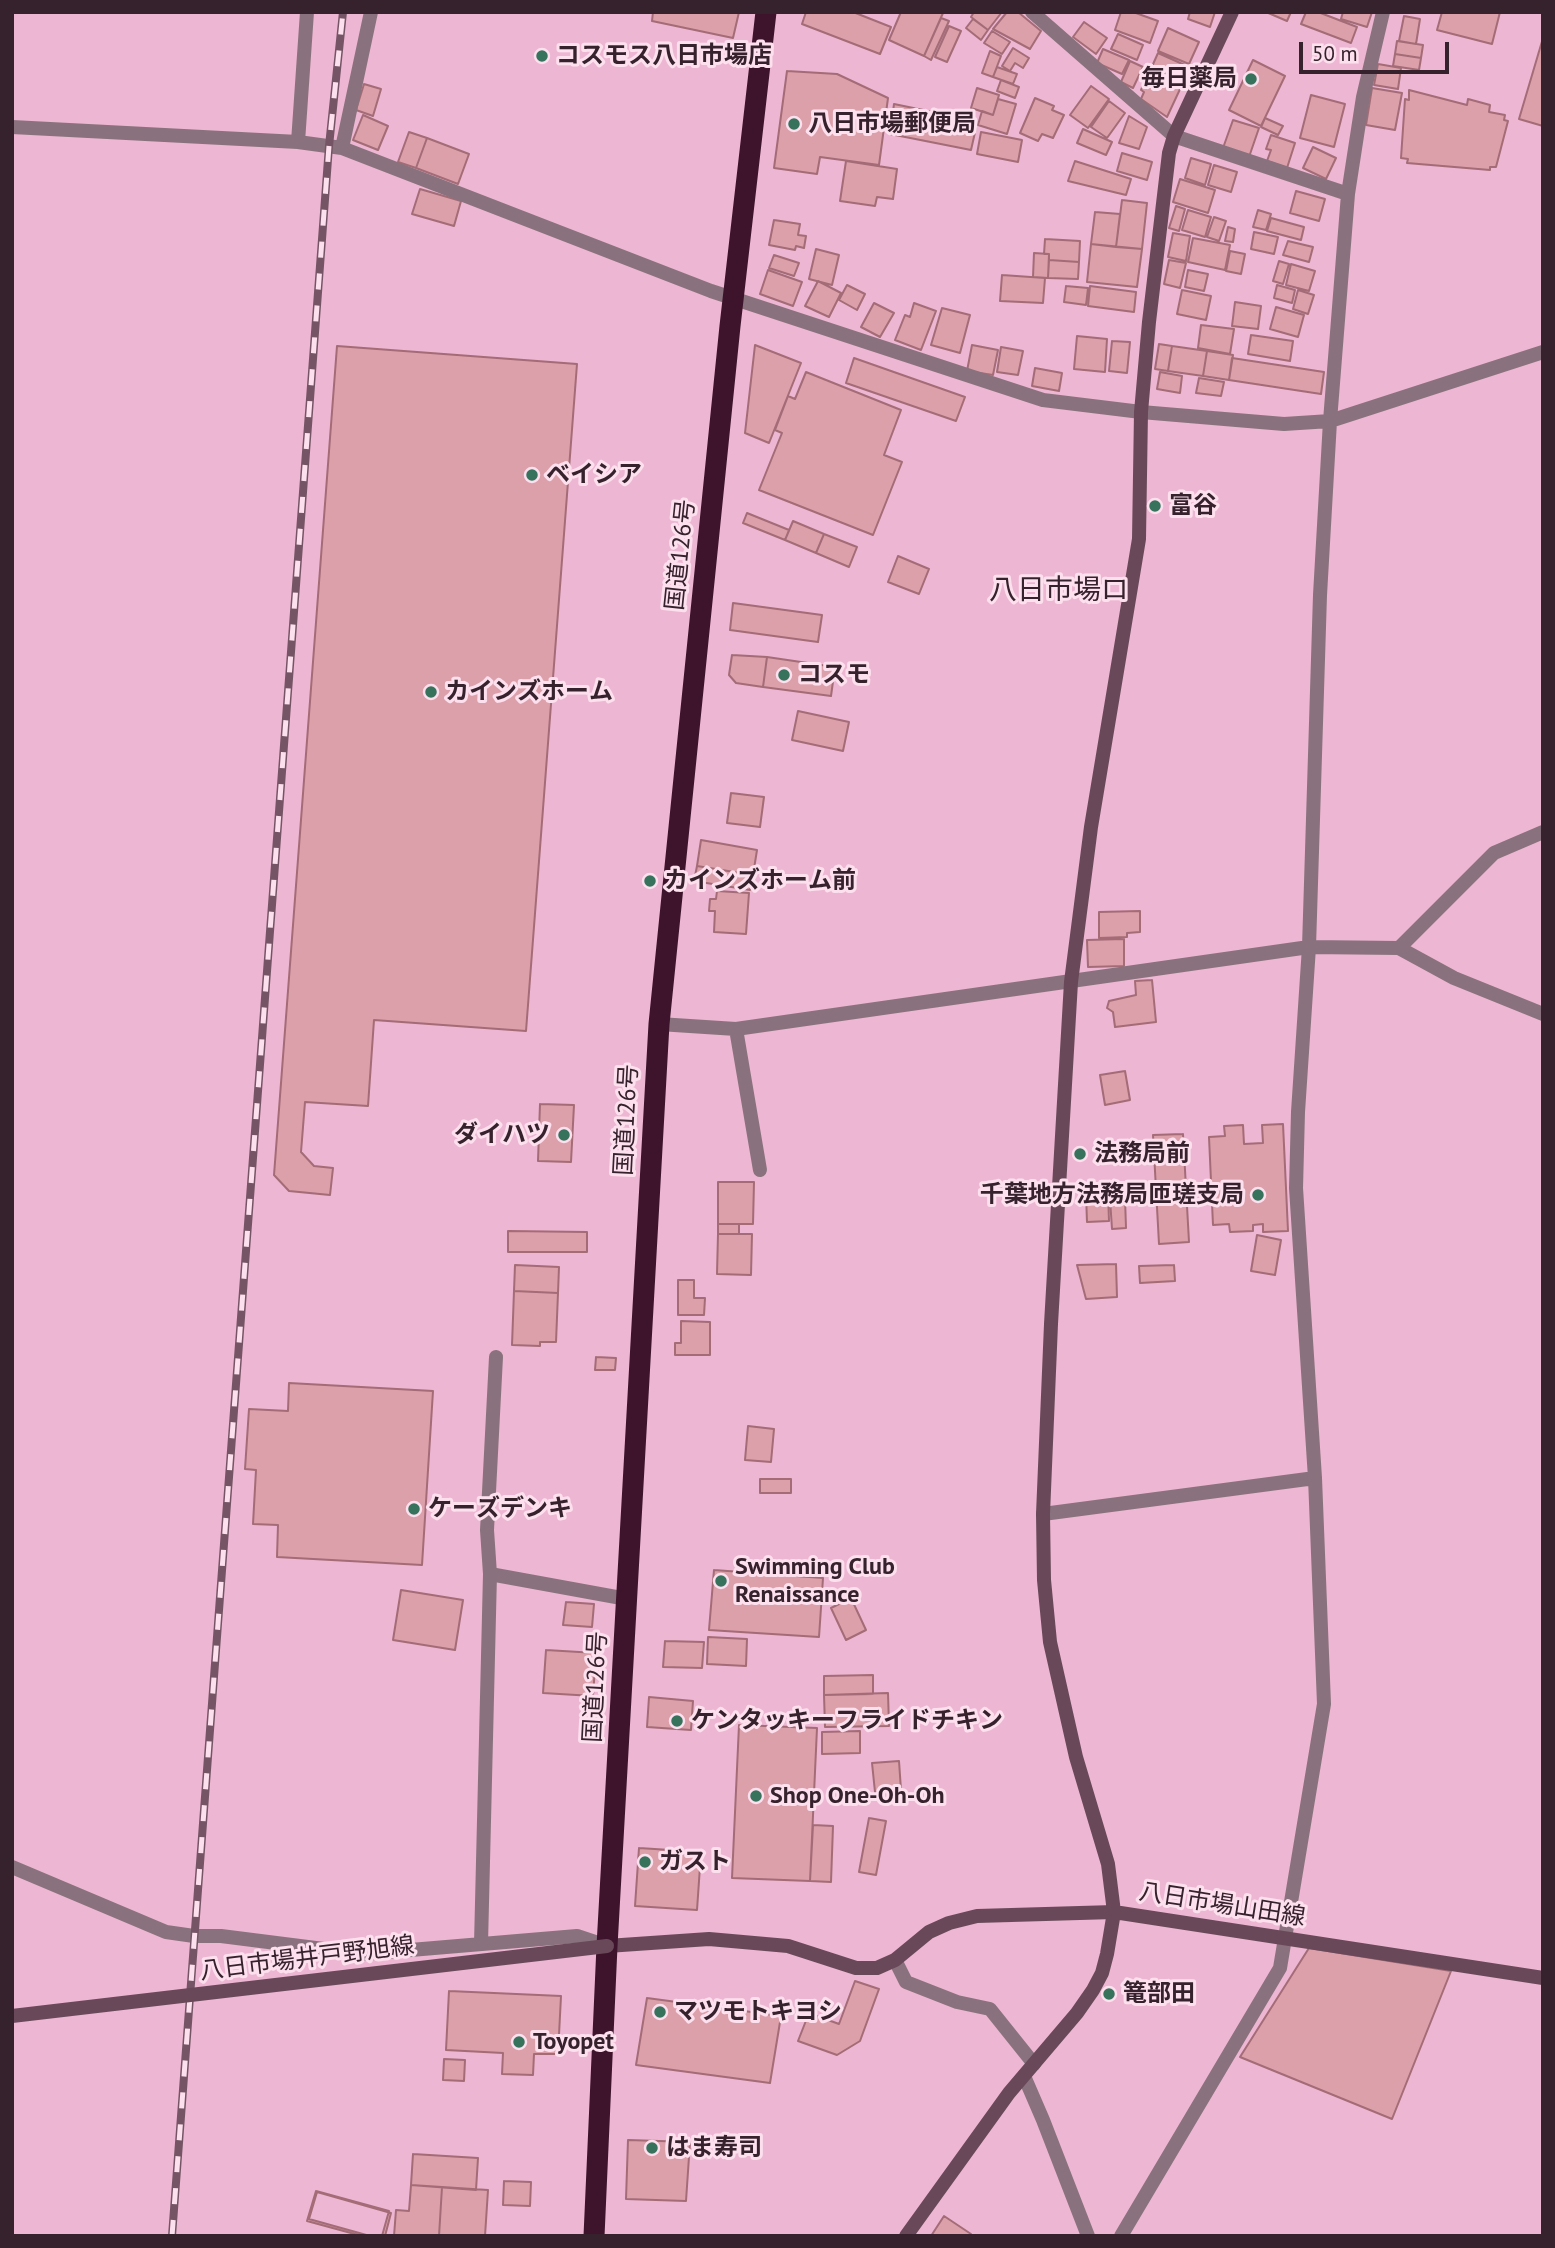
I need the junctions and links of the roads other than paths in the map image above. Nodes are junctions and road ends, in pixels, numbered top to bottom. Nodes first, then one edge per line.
1 (307, 12) edge
2 (371, 12) edge
3 (766, 12) edge
4 (1032, 12) edge
5 (1233, 12) edge
6 (1383, 12) edge
7 (1050, 19) edge
8 (12, 127) edge
9 (1174, 136) junction
10 (298, 142) junction
11 (342, 148) junction
12 (1348, 194) junction
13 (733, 298) junction
14 (1543, 352) edge
15 (1142, 412) junction
16 (1330, 421) junction
17 (1543, 832) edge
18 (1309, 947) junction
19 (1399, 948) junction
20 (1071, 982) junction
21 (1543, 1014) edge
22 (659, 1024) junction
23 (736, 1029) junction
24 (760, 1170) dead end
25 (496, 1357) dead end
26 (1315, 1478) junction
27 (1043, 1514) junction
28 (489, 1574) junction
29 (627, 1599) junction
30 (12, 1867) edge
31 (1114, 1912) junction
32 (1286, 1938) junction
33 (481, 1944) junction
34 (607, 1946) junction
35 (895, 1960) junction
36 (1543, 1978) edge
37 (12, 2016) edge
38 (1029, 2070) junction
39 (594, 2236) edge
40 (906, 2236) edge
41 (1088, 2236) edge
42 (1121, 2236) edge

1 - 10 street
2 - 11 street
3 - 13 highway, 国道126号
4 - 7 street
5 - 9 street
6 - 12 street
7 - 9 street
8 - 10 street
9 - 12 street
9 - 15 street
10 - 11 street
11 - 13 street
12 - 16 street
13 - 15 street
13 - 22 highway, 国道126号
14 - 16 street
15 - 16 street
15 - 20 street
16 - 18 street
17 - 19 street
18 - 19 street
18 - 20 street
18 - 26 street
19 - 21 street
20 - 23 street
20 - 27 street
22 - 23 street
22 - 29 highway, 国道126号
23 - 24 street
25 - 28 street
26 - 27 street
26 - 32 street
27 - 31 street
28 - 29 street
28 - 33 street
29 - 34 highway, 国道126号
30 - 33 street
31 - 32 street, 八日市場山田線
31 - 35 street
31 - 38 street, 八日市場山田線
32 - 36 street, 八日市場山田線
32 - 42 street
33 - 34 street
34 - 35 street, 八日市場井戸野旭線
34 - 37 street, 八日市場井戸野旭線, bridge
34 - 39 highway, 国道126号
35 - 38 street
38 - 40 street, 八日市場山田線
38 - 41 street

